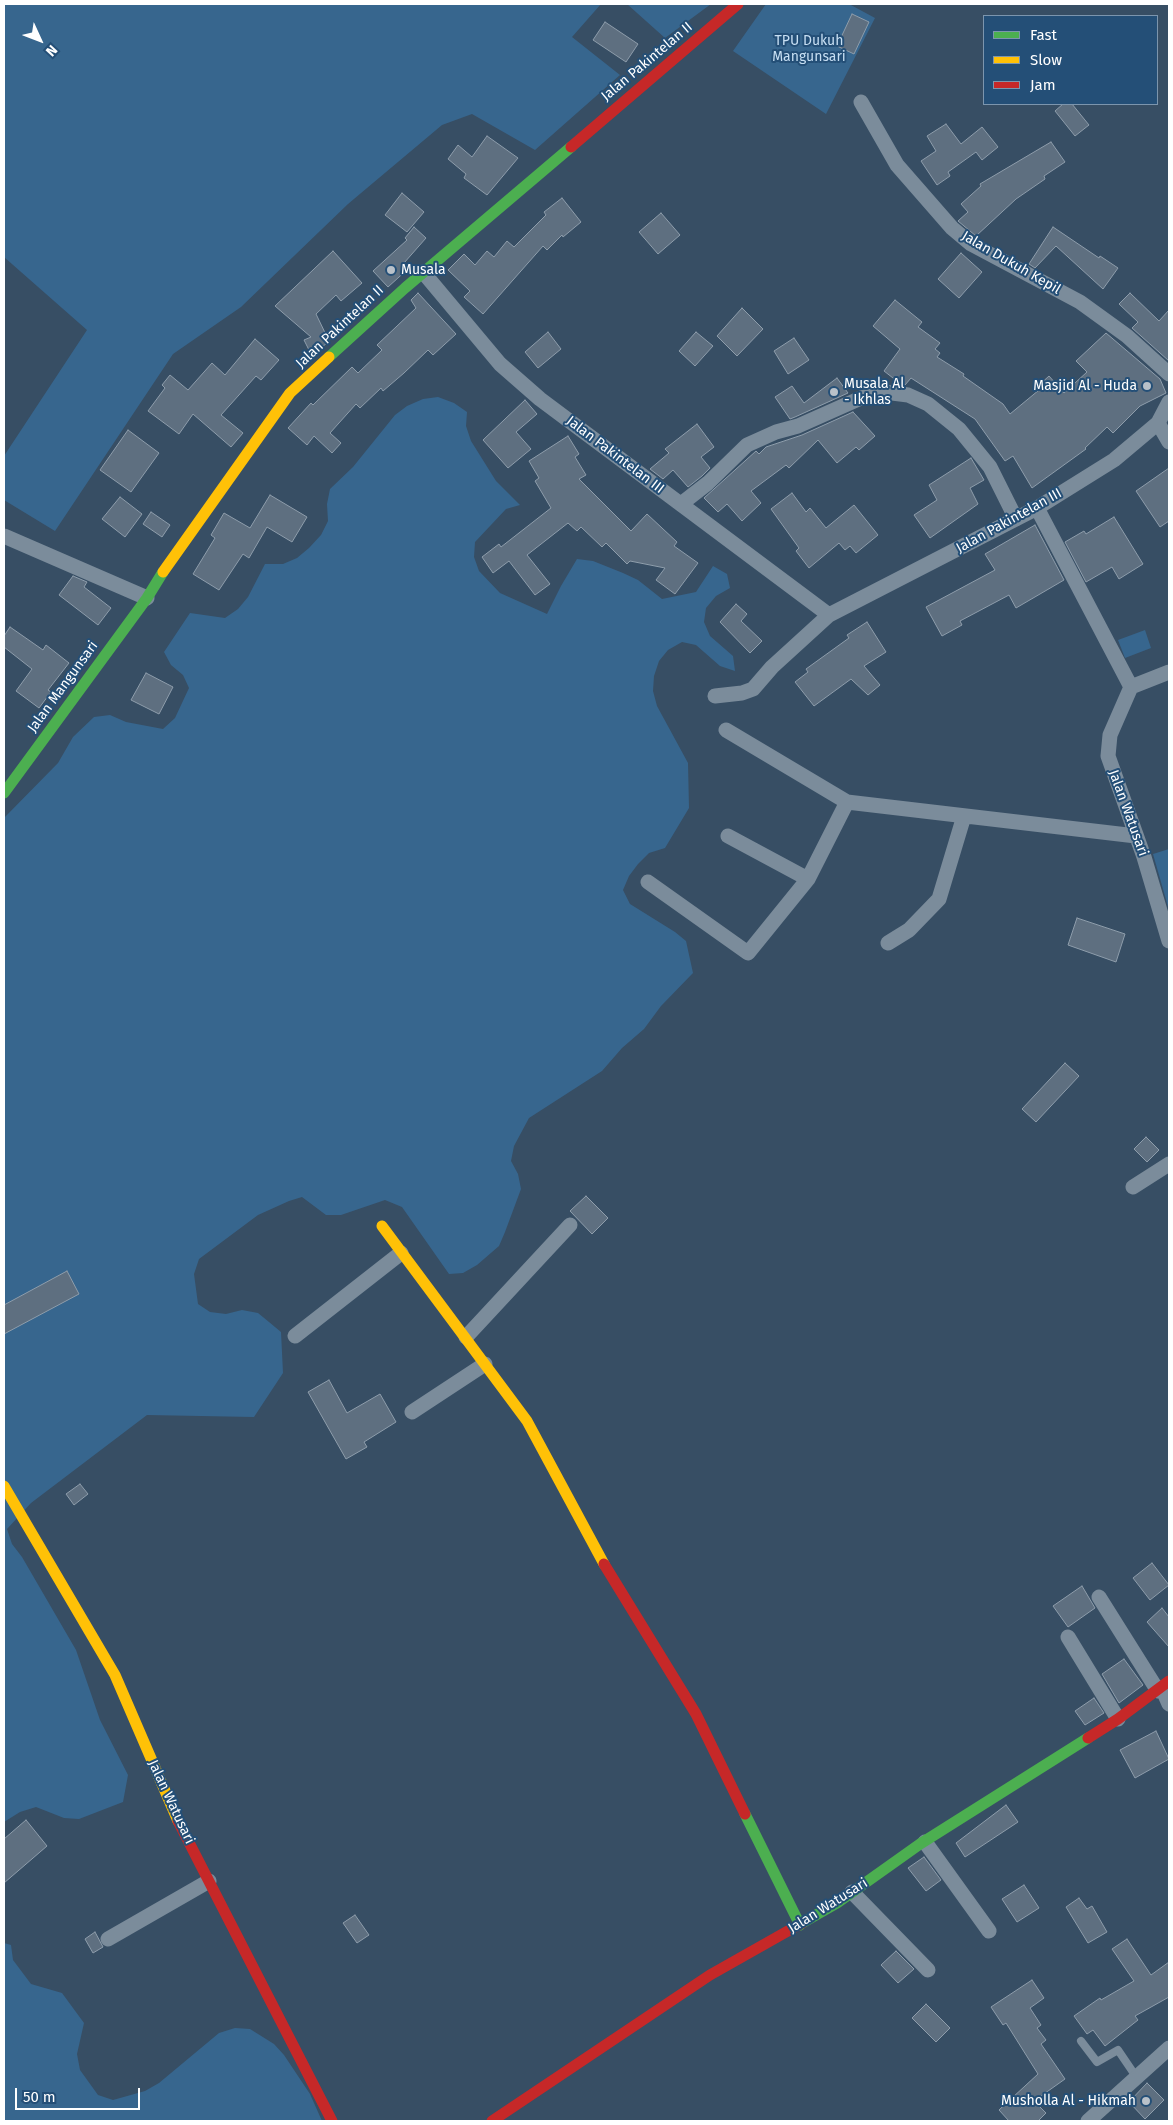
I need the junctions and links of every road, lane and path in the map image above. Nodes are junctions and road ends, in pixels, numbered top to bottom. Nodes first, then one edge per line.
1 (738, 4) edge
2 (861, 102) dead end
3 (423, 272) junction
4 (1169, 374) edge
5 (1169, 402) edge
6 (1158, 423) junction
7 (1169, 442) edge
8 (680, 504) junction
9 (1037, 508) junction
10 (1016, 519) junction
11 (4, 536) edge
12 (147, 598) junction
13 (829, 615) junction
14 (1169, 672) edge
15 (1131, 687) junction
16 (715, 696) dead end
17 (726, 730) dead end
18 (4, 793) edge
19 (847, 802) junction
20 (964, 816) junction
21 (728, 836) dead end
22 (1136, 836) junction
23 (808, 879) junction
24 (648, 882) dead end
25 (1169, 941) edge
26 (888, 943) dead end
27 (1169, 1164) edge
28 (1133, 1187) dead end
29 (570, 1225) dead end
30 (382, 1226) dead end
31 (401, 1253) junction
32 (295, 1336) dead end
33 (466, 1337) junction
34 (485, 1364) junction
35 (412, 1412) dead end
36 (4, 1486) edge
37 (1099, 1597) dead end
38 (1068, 1638) dead end
39 (1163, 1687) edge
40 (1169, 1704) edge
41 (1118, 1719) junction
42 (924, 1842) junction
43 (209, 1881) junction
44 (852, 1892) junction
45 (800, 1925) junction
46 (989, 1931) dead end
47 (108, 1939) dead end
48 (928, 1970) dead end
49 (1081, 2041) dead end
50 (1169, 2048) edge
51 (1137, 2078) junction
52 (332, 2121) edge
53 (492, 2121) edge
54 (1088, 2121) edge

1 - 3 street, Jalan Pakintelan II
2 - 4 street, Jalan Dukuh Kepil
3 - 8 street, Jalan Pakintelan III
3 - 12 street, Jalan Pakintelan II
5 - 6 street, Jalan Pakintelan III
6 - 7 street
6 - 9 street, Jalan Pakintelan III
8 - 10 street
8 - 13 street, Jalan Pakintelan III
9 - 10 street, Jalan Pakintelan III
9 - 15 street
10 - 13 street, Jalan Pakintelan III
11 - 12 street
12 - 18 street, Jalan Mangunsari
13 - 16 street, Jalan Pakintelan III
14 - 15 street
15 - 22 street, Jalan Watusari
17 - 19 street
19 - 20 street
19 - 23 street
20 - 22 street
20 - 26 street
21 - 23 street
22 - 25 street, Jalan Watusari
23 - 24 street
27 - 28 street
29 - 33 street
30 - 31 street
31 - 32 street
31 - 33 street
33 - 34 street
34 - 35 street
34 - 45 street
36 - 43 street, Jalan Watusari
37 - 39 street
38 - 41 street
39 - 40 street
39 - 41 street, Jalan Watusari
41 - 42 street, Jalan Watusari
42 - 44 street, Jalan Watusari
42 - 46 street
43 - 47 street
43 - 52 street, Jalan Watusari
44 - 45 street, Jalan Watusari
44 - 48 street
45 - 53 street, Jalan Watusari
49 - 51 lane
50 - 51 street
51 - 54 street

